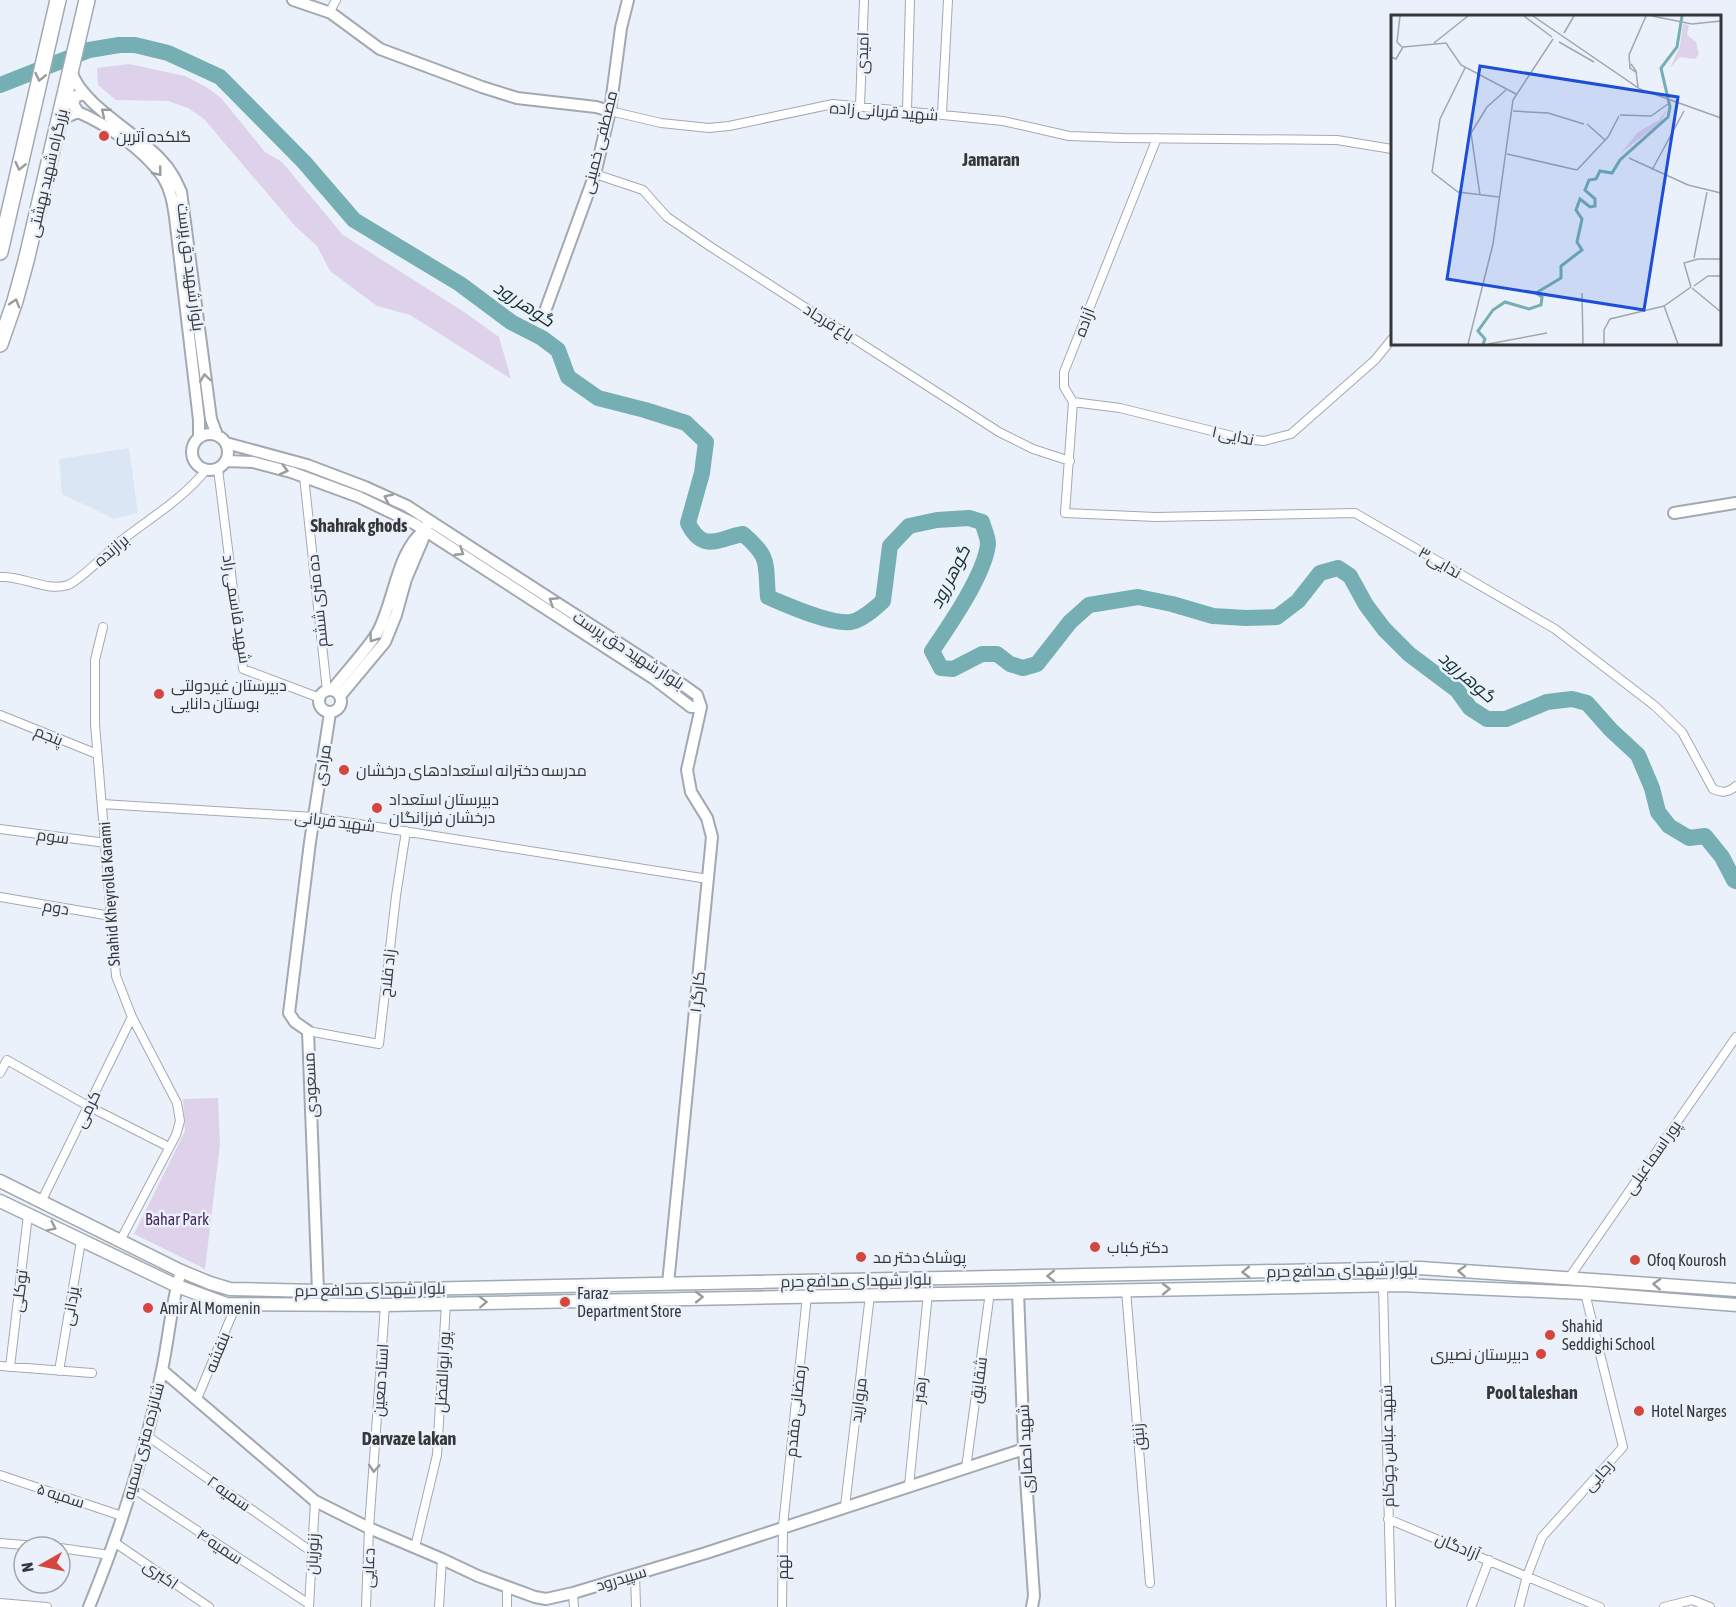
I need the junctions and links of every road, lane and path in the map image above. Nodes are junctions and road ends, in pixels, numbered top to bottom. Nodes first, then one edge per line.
1 (58, 0) edge
2 (87, 0) edge
3 (293, 0) edge
4 (336, 0) edge
5 (628, 0) edge
6 (864, 0) edge
7 (910, 0) edge
8 (948, 0) edge
9 (329, 13) junction
10 (71, 70) junction
11 (82, 91) junction
12 (860, 106) junction
13 (907, 110) junction
14 (610, 111) junction
15 (78, 112) junction
16 (942, 114) junction
17 (59, 120) junction
18 (1157, 138) junction
19 (1391, 149) edge
20 (595, 174) junction
21 (0, 252) edge
22 (190, 303) junction
23 (544, 314) dead end
24 (1391, 340) edge
25 (0, 344) edge
26 (1073, 402) junction
27 (217, 435) junction
28 (199, 437) junction
29 (226, 443) junction
30 (226, 461) junction
31 (1070, 461) junction
32 (218, 469) junction
33 (206, 470) junction
34 (304, 476) junction
35 (341, 478) junction
36 (337, 489) junction
37 (1736, 503) edge
38 (1065, 513) joint
39 (1674, 513) dead end
40 (428, 525) junction
41 (0, 577) edge
42 (103, 627) dead end
43 (330, 694) junction
44 (701, 707) joint
45 (330, 713) junction
46 (0, 715) edge
47 (97, 754) junction
48 (1736, 786) edge
49 (102, 804) junction
50 (314, 817) junction
51 (0, 829) edge
52 (406, 831) junction
53 (106, 843) junction
54 (708, 879) junction
55 (0, 897) edge
56 (111, 916) junction
57 (132, 1017) junction
58 (308, 1031) junction
59 (1736, 1037) edge
60 (0, 1073) edge
61 (88, 1106) junction
62 (169, 1147) junction
63 (0, 1181) edge
64 (0, 1201) edge
65 (41, 1202) junction
66 (28, 1215) junction
67 (81, 1241) junction
68 (120, 1241) junction
69 (181, 1271) junction
70 (960, 1278) junction
71 (1569, 1278) junction
72 (668, 1284) junction
73 (1383, 1285) junction
74 (177, 1286) junction
75 (1687, 1286) junction
76 (1126, 1290) junction
77 (1736, 1290) edge
78 (189, 1291) junction
79 (318, 1291) junction
80 (990, 1292) junction
81 (1018, 1292) junction
82 (928, 1293) junction
83 (960, 1293) junction
84 (1585, 1293) junction
85 (870, 1294) junction
86 (807, 1296) junction
87 (174, 1299) junction
88 (1686, 1301) junction
89 (446, 1303) junction
90 (236, 1305) junction
91 (385, 1305) junction
92 (1736, 1305) edge
93 (0, 1366) edge
94 (10, 1366) junction
95 (162, 1370) junction
96 (59, 1371) junction
97 (92, 1373) dead end
98 (197, 1400) junction
99 (146, 1435) junction
100 (1024, 1449) junction
101 (966, 1468) junction
102 (0, 1475) edge
103 (909, 1486) junction
104 (131, 1487) junction
105 (315, 1501) junction
106 (845, 1506) junction
107 (122, 1516) junction
108 (1388, 1519) junction
109 (783, 1526) junction
110 (369, 1528) junction
111 (114, 1542) junction
112 (415, 1547) junction
113 (72, 1550) edge
114 (312, 1552) junction
115 (110, 1555) junction
116 (442, 1559) junction
117 (1489, 1560) junction
118 (635, 1574) junction
119 (1527, 1576) junction
120 (1150, 1583) dead end
121 (507, 1587) junction
122 (573, 1593) junction
123 (0, 1603) edge
124 (309, 1606) edge
125 (47, 1607) edge
126 (89, 1607) edge
127 (209, 1607) edge
128 (366, 1607) edge
129 (439, 1607) edge
130 (507, 1607) edge
131 (574, 1607) edge
132 (636, 1607) edge
133 (782, 1607) edge
134 (1032, 1607) edge
135 (1391, 1607) edge
136 (1472, 1607) edge
137 (1519, 1607) edge
138 (1600, 1607) edge
139 (1665, 1607) edge
140 (1710, 1607) edge

1 -> 21 highway, بزرگراه شهید بهشتی
2 - 10 highway, بزرگراه شهید بهشتی
3 - 9 street, شهید قربانی زاده
4 - 9 street
5 - 14 street, مصطفی خمینی
6 - 12 street, امیدی
7 - 13 street
8 - 16 street
9 - 14 street, شهید قربانی زاده
10 - 11 street, بلوار شهید حق پرست
10 - 17 highway, بزرگراه شهید بهشتی
11 - 15 street
22 -> 11 street, بلوار شهید حق پرست
12 - 13 street, شهید قربانی زاده
12 - 14 street, شهید قربانی زاده
13 - 16 street, شهید قربانی زاده
14 - 20 street, مصطفی خمینی
15 - 17 street
15 -> 22 street, بلوار شهید حق پرست
16 - 18 street, شهید قربانی زاده
25 -> 17 highway, بزرگراه شهید بهشتی
18 - 19 street, شهید قربانی زاده
18 - 26 street, آزاده
20 - 23 street, مصطفی خمینی
20 - 31 street, باغ فرجاد
27 -> 22 street, بلوار شهید حق پرست
22 - 28 street, بلوار شهید حق پرست
24 - 26 street, ندایی ۱
26 - 31 street, آزاده
27 - 28 street
27 - 29 street
28 - 33 street
29 - 30 street
29 - 35 street, بلوار شهید حق پرست
30 - 32 street
30 -> 34 street, بلوار شهید حق پرست
31 - 38 street, آزاده
32 - 33 street
32 - 43 street, شهید قاسمی راد
33 - 41 street, برازنده
34 - 36 street, بلوار شهید حق پرست
34 - 43 street, ده متری ششم
35 - 36 street
40 -> 35 street, بلوار شهید حق پرست
36 - 40 street, بلوار شهید حق پرست
37 - 39 street
38 - 48 street, ندایی۳
40 - 43 street
40 - 44 street, بلوار شهید حق پرست
42 - 47 street, Shahid Kheyrolla Karami
43 - 45 street
43 - 45 street
44 - 54 street, کارگر ۱
45 - 50 street, مرادی
46 - 47 street, پنجم
47 - 49 street, Shahid Kheyrolla Karami
49 - 50 street, شهید قربانی
49 - 53 street, Shahid Kheyrolla Karami
50 - 52 street, شهید قربانی
50 - 58 street, مسعودی
51 - 53 street, سوم
52 - 54 street, شهید قربانی
52 - 58 street, زاد فلاح
53 - 56 street, Shahid Kheyrolla Karami
54 - 72 street, کارگر ۱
55 - 56 street, دوم
56 - 57 street, Shahid Kheyrolla Karami
57 - 61 street, کرمی
57 - 62 street, Shahid Kheyrolla Karami
58 - 79 street, مسعودی
59 - 71 street, پور اسماعیلی
60 - 61 street
61 - 62 street
61 - 65 street, کرمی
62 - 68 street, Shahid Kheyrolla Karami
63 - 65 main road, بلوار شهدای مدافع حرم
64 - 66 main road, بلوار شهدای مدافع حرم
65 - 68 main road, بلوار شهدای مدافع حرم
66 -> 67 main road, بلوار شهدای مدافع حرم
66 - 94 street, توکلی
67 - 74 main road, بلوار شهدای مدافع حرم
67 - 96 street, یزدانی
68 - 69 main road, بلوار شهدای مدافع حرم
69 - 74 street, شانزده متری سمیه
69 - 79 main road, بلوار شهدای مدافع حرم
71 -> 70 main road, بلوار شهدای مدافع حرم
70 - 72 main road, بلوار شهدای مدافع حرم
70 - 83 street
75 -> 71 main road, بلوار شهدای مدافع حرم
72 - 79 main road, بلوار شهدای مدافع حرم
76 -> 73 main road, بلوار شهدای مدافع حرم
73 - 84 main road, بلوار شهدای مدافع حرم
73 - 108 street, شهید عباس چوکام
74 - 78 main road, بلوار شهدای مدافع حرم
74 - 87 street, شانزده متری سمیه
75 - 77 main road, بلوار شهدای مدافع حرم
75 - 88 street
76 - 81 main road, بلوار شهدای مدافع حرم
76 - 120 street, زنبق
78 - 87 street
78 - 90 main road, بلوار شهدای مدافع حرم
80 - 81 main road, بلوار شهدای مدافع حرم
80 - 83 main road, بلوار شهدای مدافع حرم
80 - 101 street, شقایق
81 - 100 street, شهید احصاری
82 - 83 main road, بلوار شهدای مدافع حرم
82 - 85 main road, بلوار شهدای مدافع حرم
82 - 103 street, رهبر
84 - 88 main road, بلوار شهدای مدافع حرم
84 - 119 street, رجایی
85 - 86 main road, بلوار شهدای مدافع حرم
85 - 106 street, مروارید
89 -> 86 main road, بلوار شهدای مدافع حرم
86 - 109 street, رمضانی مقدم
87 - 95 street, شانزده متری سمیه
88 - 92 main road, بلوار شهدای مدافع حرم
89 - 91 main road, بلوار شهدای مدافع حرم
89 - 112 street, پور ابوالفضل
90 - 91 main road, بلوار شهدای مدافع حرم
90 - 98 street, بنفشه
91 -> 110 street, استاد معین
93 - 94 street
94 - 96 street
95 - 98 street, سپیدرود
95 - 99 street, شانزده متری سمیه
96 - 97 street
98 - 105 street, سپیدرود
99 - 104 street, شانزده متری سمیه
99 - 114 street, سمیه ۲
100 - 101 street, سپیدرود
100 - 134 street, شهید احصاری
101 - 103 street, سپیدرود
102 - 107 street, سمیه ۵
103 - 106 street, سپیدرود
104 - 107 street, شانزده متری سمیه
104 - 124 street, سمیه ۴
105 - 110 street, سپیدرود
105 - 114 street, زنوزیان
106 - 109 street, سپیدرود
107 - 111 street, شانزده متری سمیه
108 - 117 street, آزادگان
108 - 135 street, شهید عباس چوکام
109 - 118 street, سپیدرود
109 - 133 street, نهم
110 - 112 street, سپیدرود
110 - 128 street, دعایی
111 - 115 street, شانزده متری سمیه
111 - 127 street, اکبری
112 - 116 street, سپیدرود
113 - 115 street
114 - 124 street, زنوزیان
115 - 126 street, شانزده متری سمیه
116 - 121 street, سپیدرود
116 - 129 street
117 - 119 street, آزادگان
117 - 136 street
118 - 122 street, سپیدرود
118 - 132 street
119 - 137 street
119 - 138 street, آزادگان
121 - 122 street, سپیدرود
121 - 130 street
122 - 131 street
123 - 125 street
139 - 140 street

